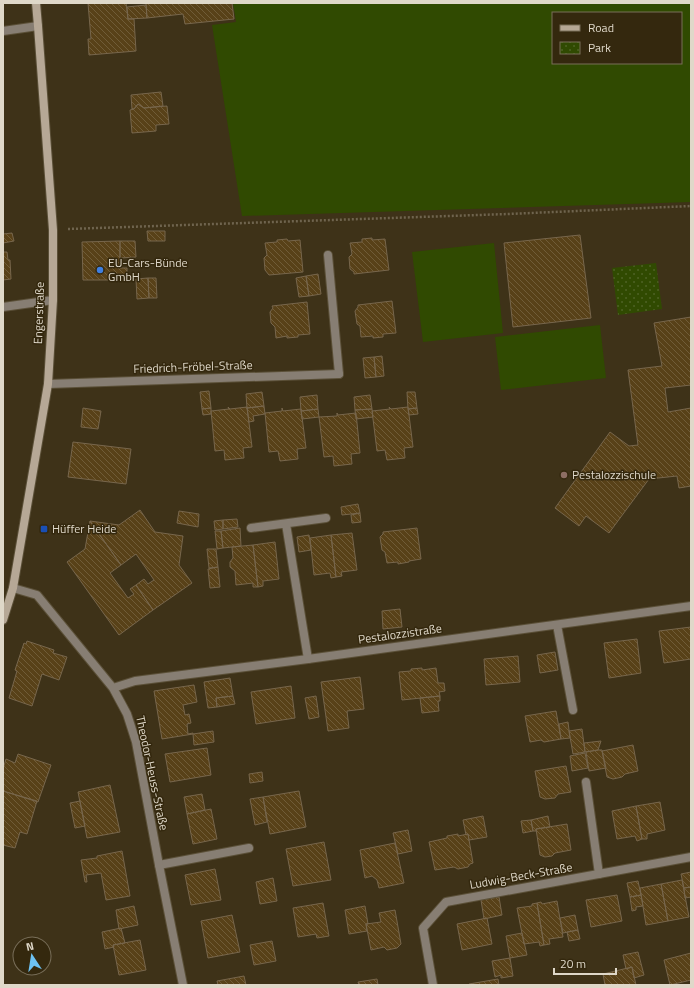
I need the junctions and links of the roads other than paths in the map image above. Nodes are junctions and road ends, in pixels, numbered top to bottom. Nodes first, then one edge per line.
1 (36, 3) edge
2 (38, 26) junction
3 (3, 31) edge
4 (328, 255) dead end
5 (53, 300) junction
6 (3, 308) edge
7 (48, 384) junction
8 (326, 518) dead end
9 (286, 524) junction
10 (251, 528) dead end
11 (13, 588) junction
12 (691, 606) edge
13 (3, 620) edge
14 (557, 625) junction
15 (308, 659) junction
16 (113, 688) junction
17 (573, 710) dead end
18 (586, 782) dead end
19 (249, 848) dead end
20 (691, 857) edge
21 (159, 866) junction
22 (599, 874) junction
23 (183, 985) edge
24 (433, 985) edge

1 - 2 main road, Engerstraße
2 - 3 street
2 - 5 main road, Engerstraße
4 - 7 street, Friedrich-Fröbel-Straße
5 - 6 street
5 - 7 main road, Engerstraße
7 - 11 main road, Engerstraße
8 - 9 street
9 - 10 street
9 - 15 street
11 - 13 main road, Engerstraße
11 - 16 street, Theodor-Heuss-Straße
12 - 14 street, Pestalozzistraße
14 - 15 street, Pestalozzistraße
14 - 17 street
15 - 16 street, Pestalozzistraße
16 - 21 street, Theodor-Heuss-Straße
18 - 22 street
19 - 21 street
20 - 22 street, Ludwig-Beck-Straße
21 - 23 street, Theodor-Heuss-Straße
22 - 24 street, Ludwig-Beck-Straße

